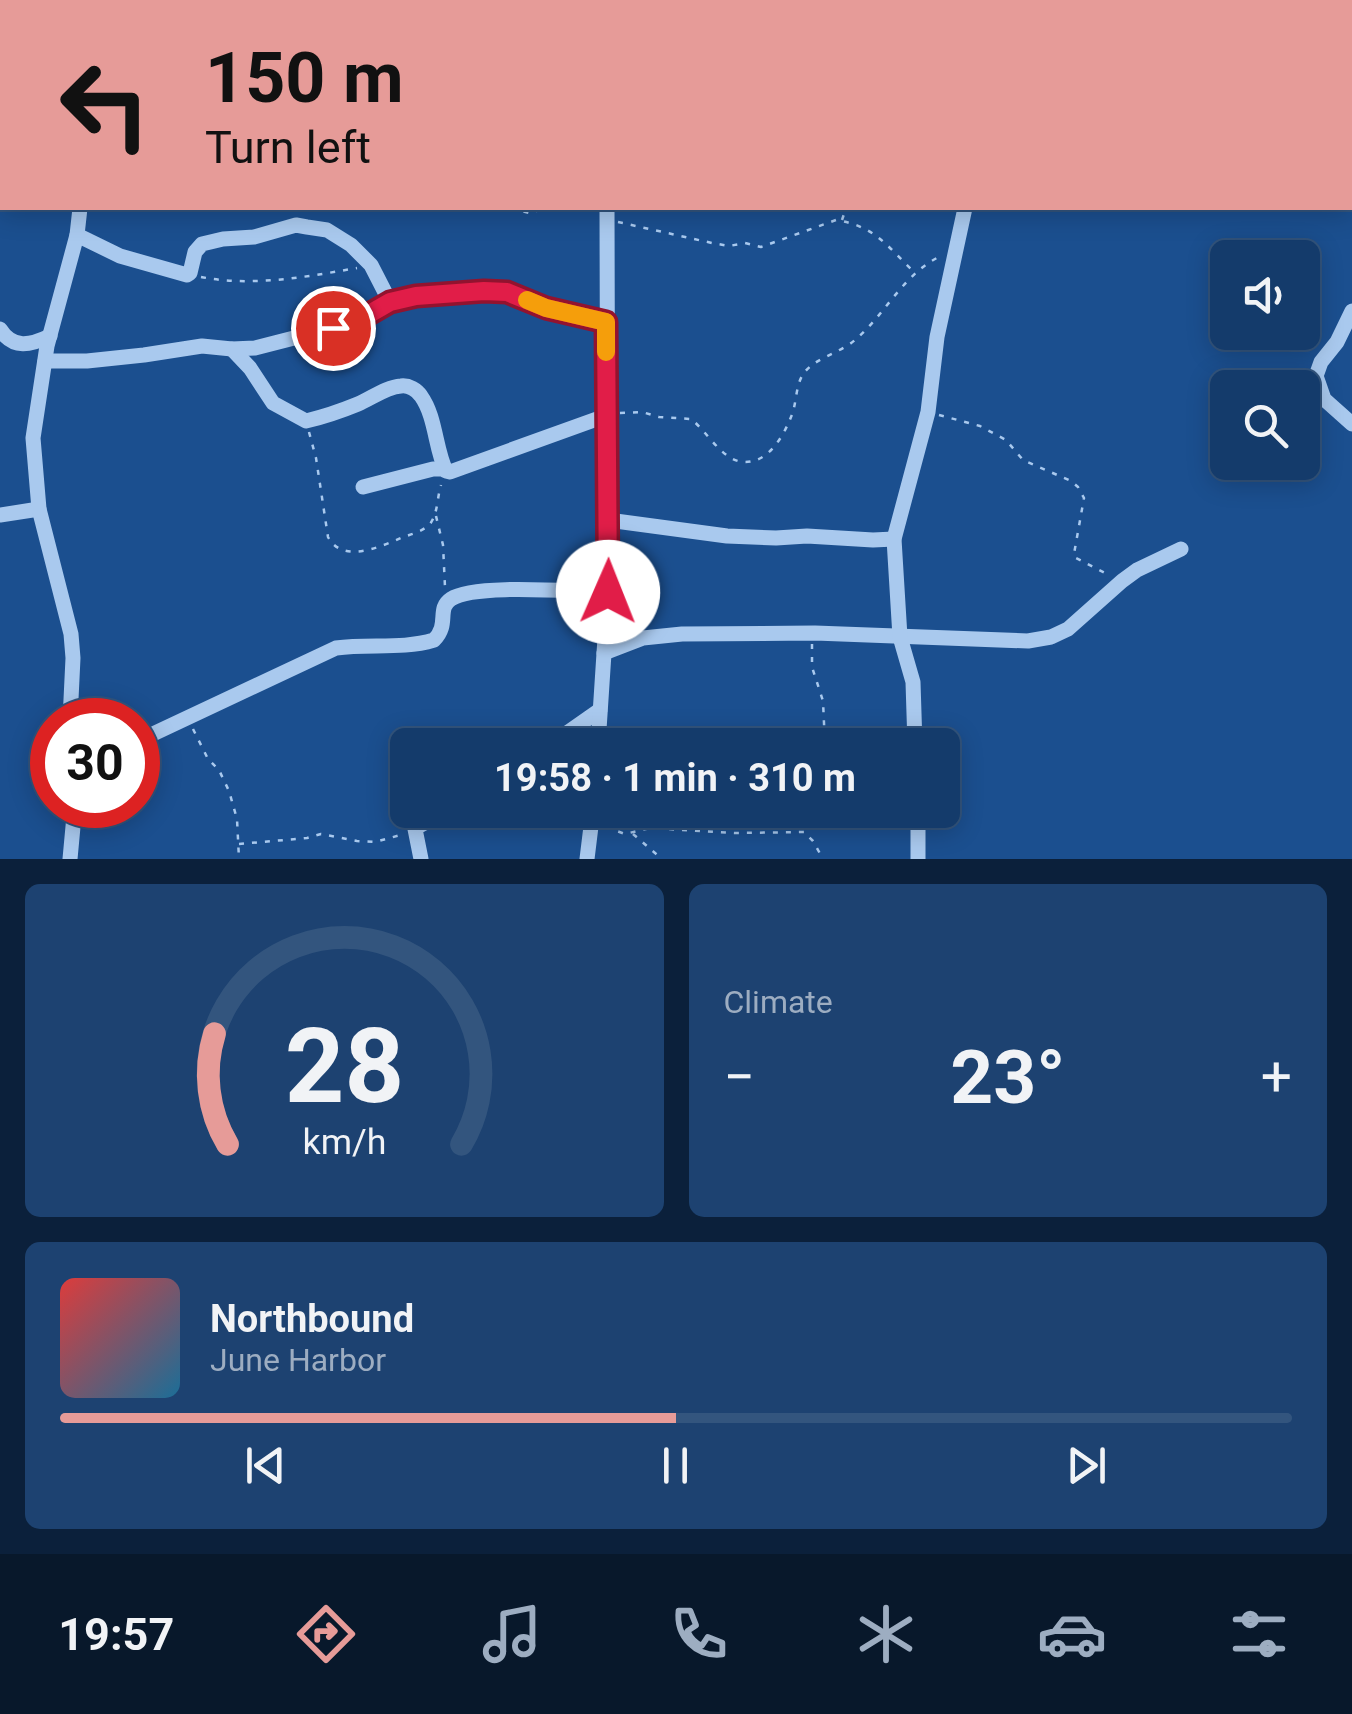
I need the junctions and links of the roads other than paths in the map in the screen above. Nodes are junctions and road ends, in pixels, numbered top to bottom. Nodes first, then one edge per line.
1 (80, 210) edge
2 (965, 210) edge
3 (607, 214) edge
4 (77, 235) junction
5 (390, 302) junction
6 (1352, 311) edge
7 (606, 322) junction
8 (0, 329) edge
9 (50, 336) junction
10 (232, 349) junction
11 (44, 361) junction
12 (607, 414) junction
13 (1352, 424) edge
14 (445, 470) junction
15 (363, 487) dead end
16 (39, 509) junction
17 (0, 515) edge
18 (608, 520) junction
19 (894, 539) junction
20 (1181, 548) dead end
21 (608, 592) junction
22 (900, 638) junction
23 (604, 653) junction
24 (71, 698) edge
25 (600, 710) junction
26 (574, 728) edge
27 (599, 728) edge
28 (915, 728) edge
29 (160, 732) edge
30 (73, 828) edge
31 (417, 828) edge
32 (590, 828) edge
33 (918, 828) edge
34 (70, 859) edge
35 (422, 859) edge
36 (587, 859) edge
37 (918, 859) edge

1 - 4 street
2 - 19 street
3 - 7 street
4 - 5 street
4 - 9 street
5 - 7 street
5 - 10 street
6 - 13 street
7 - 12 street
8 - 9 street
9 - 11 street
10 - 11 street
10 - 14 street
11 - 16 street
12 - 14 street
12 - 18 street
14 - 15 street
16 - 17 street
16 - 24 street
18 - 19 street
18 - 21 street
19 - 22 street
20 - 22 street
21 - 23 street
21 - 29 street
22 - 23 street
22 - 28 street
23 - 25 street
25 - 26 street
25 - 27 street
30 - 34 street
31 - 35 street
32 - 36 street
33 - 37 street

